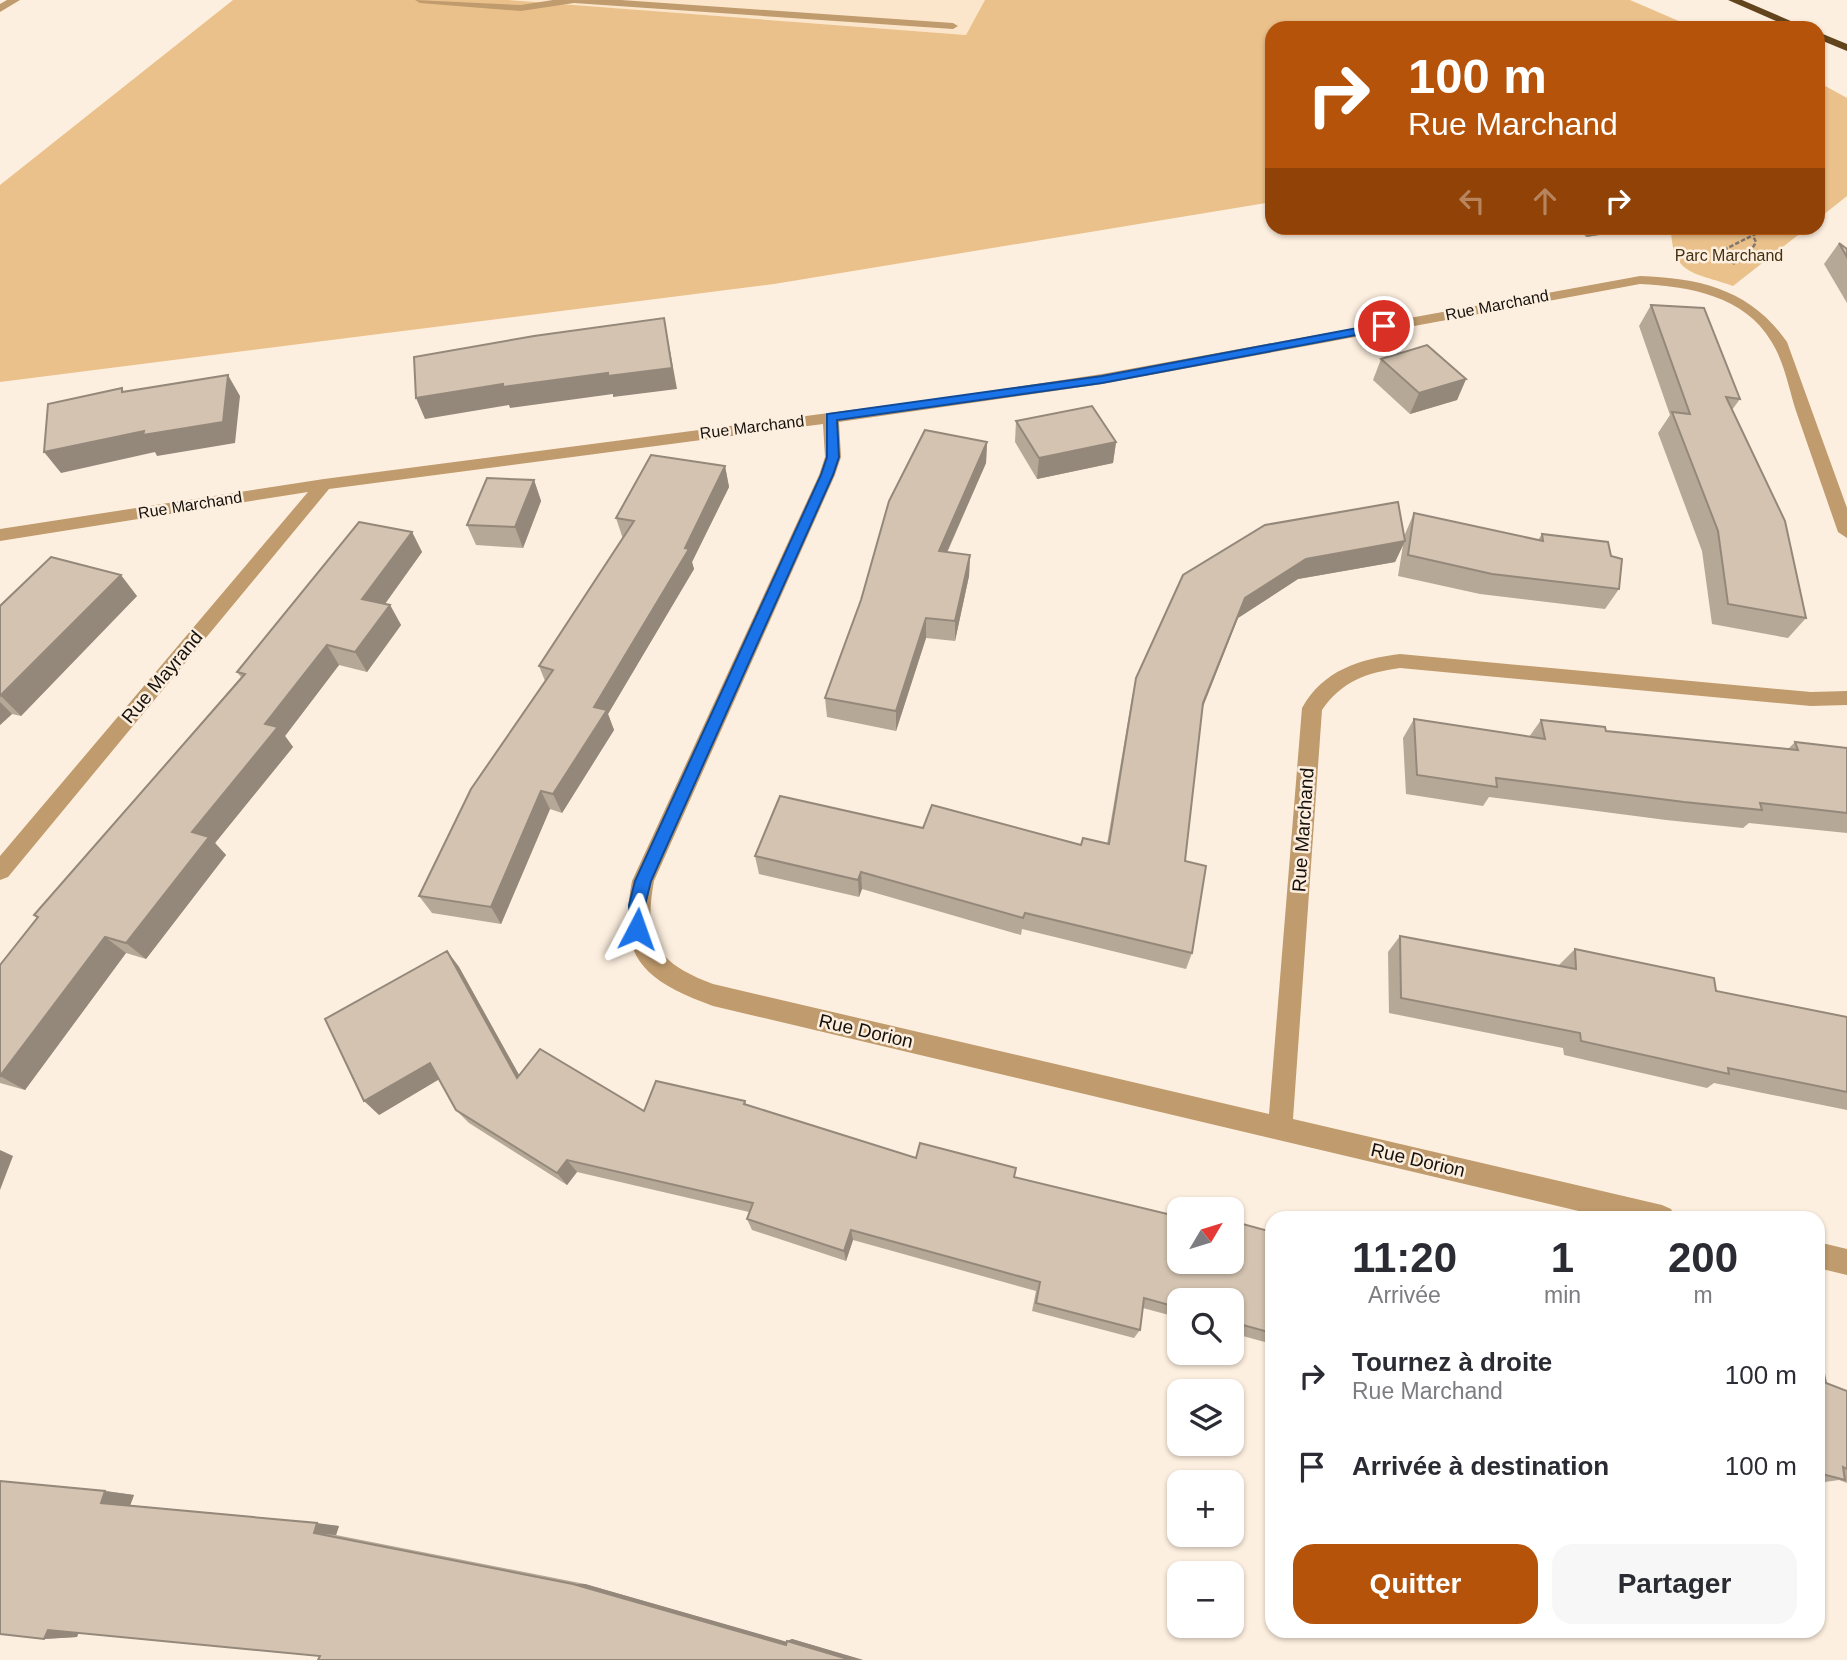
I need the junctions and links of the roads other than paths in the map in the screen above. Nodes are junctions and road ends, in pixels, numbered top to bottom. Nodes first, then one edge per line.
1 (15, 0) edge
2 (420, 0) edge
3 (574, 0) edge
4 (1733, 0) edge
5 (0, 9) edge
6 (1785, 21) edge
7 (953, 26) dead end
8 (1825, 38) edge
9 (1847, 48) edge
10 (831, 417) junction
11 (324, 484) junction
12 (1847, 532) edge
13 (0, 536) edge
14 (1847, 698) edge
15 (0, 871) edge
16 (1280, 1127) junction
17 (1633, 1211) edge
18 (1825, 1257) edge
19 (1847, 1262) edge

1 - 5 street
2 - 3 street
3 - 7 street
4 - 6 highway
8 - 9 highway
10 - 11 street, Rue Marchand
10 - 12 street, Rue Marchand
10 - 16 street, Rue Dorion
11 - 13 street, Rue Marchand
11 - 15 street, Rue Mayrand
14 - 16 street, Rue Marchand
16 - 17 street, Rue Dorion
18 - 19 street

